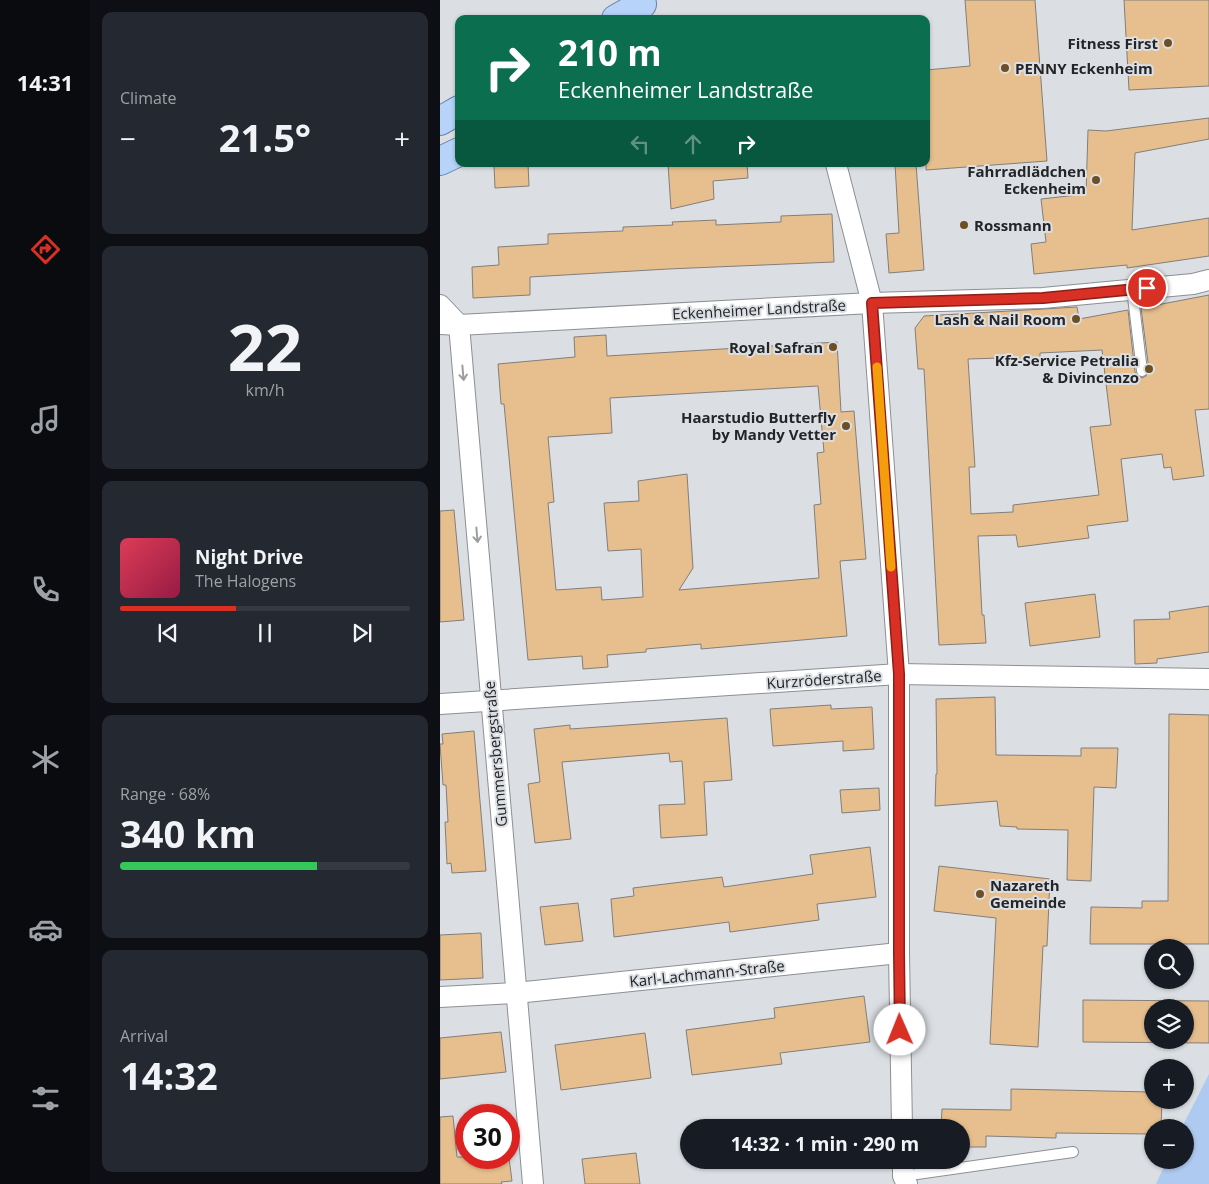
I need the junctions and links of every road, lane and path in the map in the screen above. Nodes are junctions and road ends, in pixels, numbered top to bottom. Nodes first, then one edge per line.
1 (638, 8) edge
2 (624, 15) edge
3 (455, 112) edge
4 (440, 121) edge
5 (455, 154) edge
6 (440, 161) edge
7 (837, 167) edge
8 (1209, 280) edge
9 (1132, 290) junction
10 (872, 303) junction
11 (440, 305) edge
12 (449, 324) edge
13 (1142, 371) dead end
14 (899, 674) junction
15 (1209, 679) edge
16 (491, 701) junction
17 (440, 704) edge
18 (899, 953) junction
19 (516, 993) junction
20 (440, 997) edge
21 (902, 1119) edge
22 (1073, 1152) dead end
23 (905, 1173) edge
24 (534, 1184) edge

1 - 2 main road
3 - 4 main road
5 - 6 main road
7 - 10 street
8 - 9 street, Eckenheimer Landstraße
9 - 10 street, Eckenheimer Landstraße
9 - 13 lane
10 - 12 street, Eckenheimer Landstraße
10 - 14 street
11 - 12 street
12 -> 16 street, Gummersbergstraße
14 - 15 street, Kurzröderstraße
14 - 16 street, Kurzröderstraße
14 - 18 street
16 - 17 street, Kurzröderstraße
16 - 19 street, Gummersbergstraße
18 - 19 street, Karl-Lachmann-Straße
18 - 21 street
19 - 20 street, Karl-Lachmann-Straße
19 - 24 street, Gummersbergstraße
22 - 23 lane

